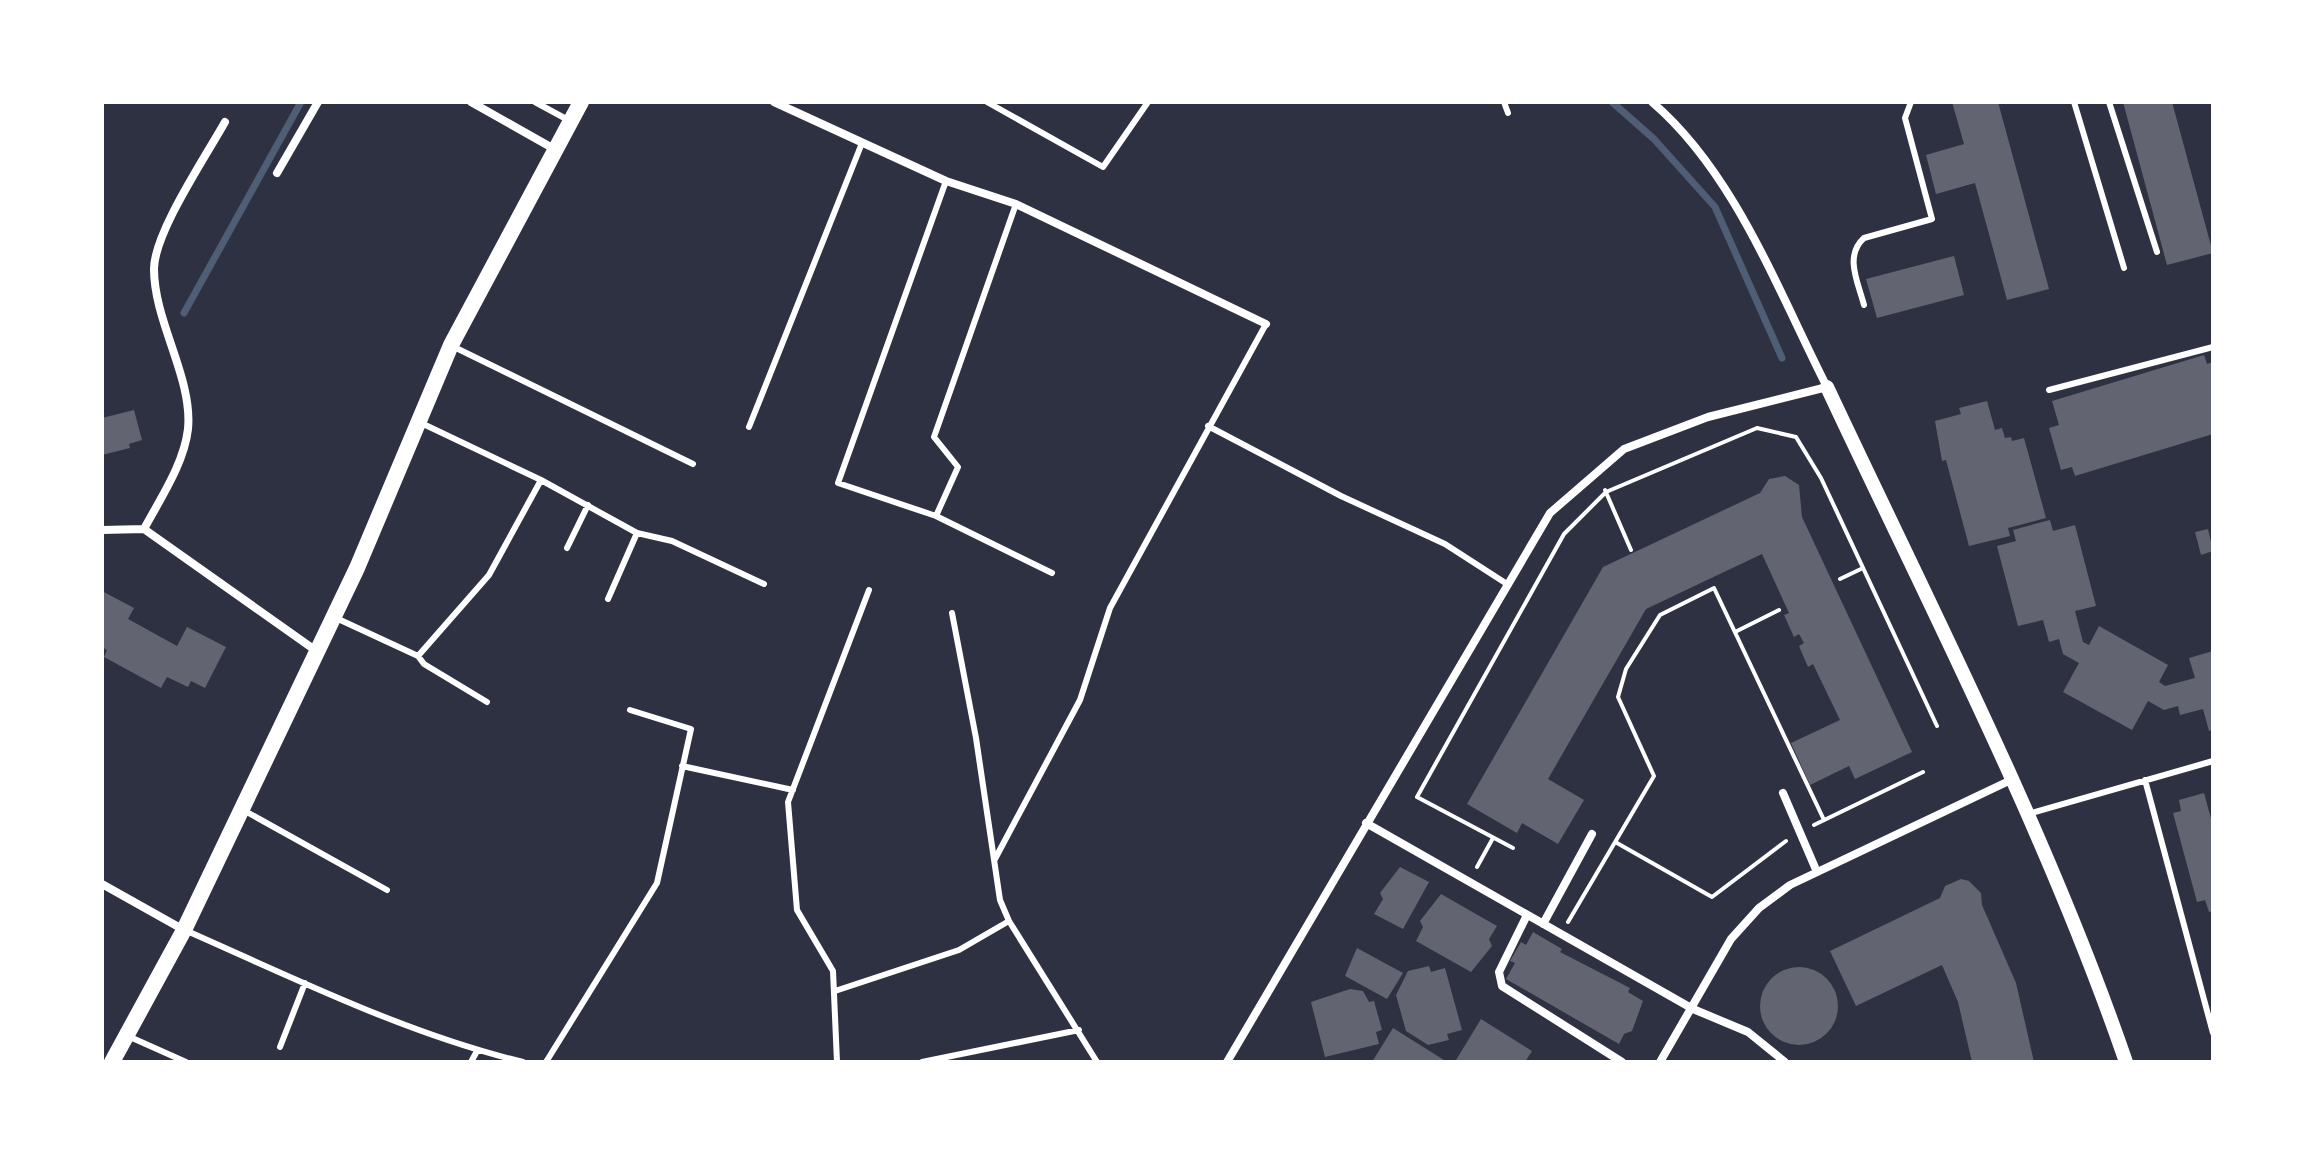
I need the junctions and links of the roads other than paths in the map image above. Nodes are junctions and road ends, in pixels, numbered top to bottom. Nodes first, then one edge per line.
1 (318, 102) edge
2 (471, 102) edge
3 (535, 102) edge
4 (581, 102) edge
5 (774, 102) edge
6 (987, 102) edge
7 (1010, 102) edge
8 (1148, 102) edge
9 (1504, 102) edge
10 (1652, 102) edge
11 (1911, 102) edge
12 (2074, 102) edge
13 (2109, 102) edge
14 (1004, 112) junction
15 (1508, 113) dead end
16 (570, 121) junction
17 (225, 122) dead end
18 (862, 143) junction
19 (556, 150) junction
20 (277, 173) dead end
21 (946, 181) junction
22 (1016, 204) junction
23 (2157, 252) dead end
24 (2124, 268) dead end
25 (1864, 305) dead end
26 (1266, 324) joint
27 (451, 345) junction
28 (2213, 347) edge
29 (1827, 387) junction
30 (2049, 390) dead end
31 (419, 422) junction
32 (1208, 426) junction
33 (749, 427) dead end
34 (693, 464) dead end
35 (541, 480) junction
36 (588, 505) junction
37 (936, 516) junction
38 (144, 529) junction
39 (102, 530) edge
40 (637, 533) junction
41 (567, 548) dead end
42 (1052, 573) dead end
43 (764, 584) dead end
44 (1507, 584) junction
45 (869, 590) dead end
46 (608, 599) dead end
47 (952, 613) dead end
48 (332, 617) junction
49 (315, 650) junction
50 (418, 656) junction
51 (487, 702) dead end
52 (630, 710) dead end
53 (2213, 761) edge
54 (682, 766) junction
55 (2011, 780) junction
56 (2145, 780) junction
57 (793, 790) junction
58 (1783, 793) dead end
59 (241, 809) junction
60 (2026, 814) junction
61 (1366, 823) junction
62 (1592, 834) dead end
63 (995, 859) junction
64 (1817, 872) junction
65 (102, 884) edge
66 (387, 890) dead end
67 (1527, 915) junction
68 (1009, 921) junction
69 (1543, 924) junction
70 (184, 930) junction
71 (305, 983) junction
72 (835, 991) junction
73 (1693, 1009) junction
74 (1079, 1030) junction
75 (2213, 1033) edge
76 (126, 1036) junction
77 (280, 1047) dead end
78 (477, 1051) junction
79 (1231, 1061) edge
80 (112, 1062) edge
81 (186, 1062) edge
82 (471, 1062) edge
83 (523, 1062) edge
84 (546, 1062) edge
85 (837, 1062) edge
86 (922, 1062) edge
87 (1097, 1062) edge
88 (1622, 1062) edge
89 (1660, 1062) edge
90 (1785, 1062) edge
91 (2126, 1062) edge

1 - 20 street
2 - 19 street
3 - 16 lane
4 - 16 main road
5 - 18 street
6 - 14 lane
7 - 14 lane
8 - 14 lane
9 - 15 lane
10 - 29 street
11 - 25 lane
12 - 24 lane
13 - 23 lane
16 - 19 main road
17 - 38 street
18 - 21 street
18 - 33 lane
19 - 27 main road
21 - 22 street
21 - 37 lane
22 - 26 street
22 - 37 lane
26 - 32 lane
27 - 31 main road
27 - 34 lane
28 - 30 lane
29 - 44 street
29 - 55 street
31 - 35 lane
31 - 48 main road
32 - 44 lane
32 - 63 lane
35 - 36 lane
35 - 50 lane
36 - 40 lane
36 - 41 lane
37 - 42 lane
38 - 39 street
38 - 49 street
40 - 43 lane
40 - 46 lane
44 - 61 street
45 - 57 lane
47 - 63 lane
48 - 49 main road
48 - 50 lane
49 - 59 main road
50 - 51 lane
52 - 54 lane
53 - 56 lane
54 - 57 lane
54 - 84 lane
55 - 60 street
55 - 64 street
56 - 60 lane
56 - 75 lane
57 - 72 lane
58 - 64 street
59 - 66 lane
59 - 70 main road
60 - 91 street
61 - 67 street
61 - 79 street
62 - 69 street
63 - 68 lane
64 - 73 street
65 - 70 street
67 - 69 street
67 - 88 street
68 - 72 lane
68 - 74 lane
69 - 73 street
70 - 71 lane
70 - 76 main road
71 - 77 lane
71 - 78 lane
72 - 85 lane
73 - 89 street
73 - 90 street
74 - 86 lane
74 - 87 lane
76 - 80 main road
76 - 81 lane
78 - 82 lane
78 - 83 lane

